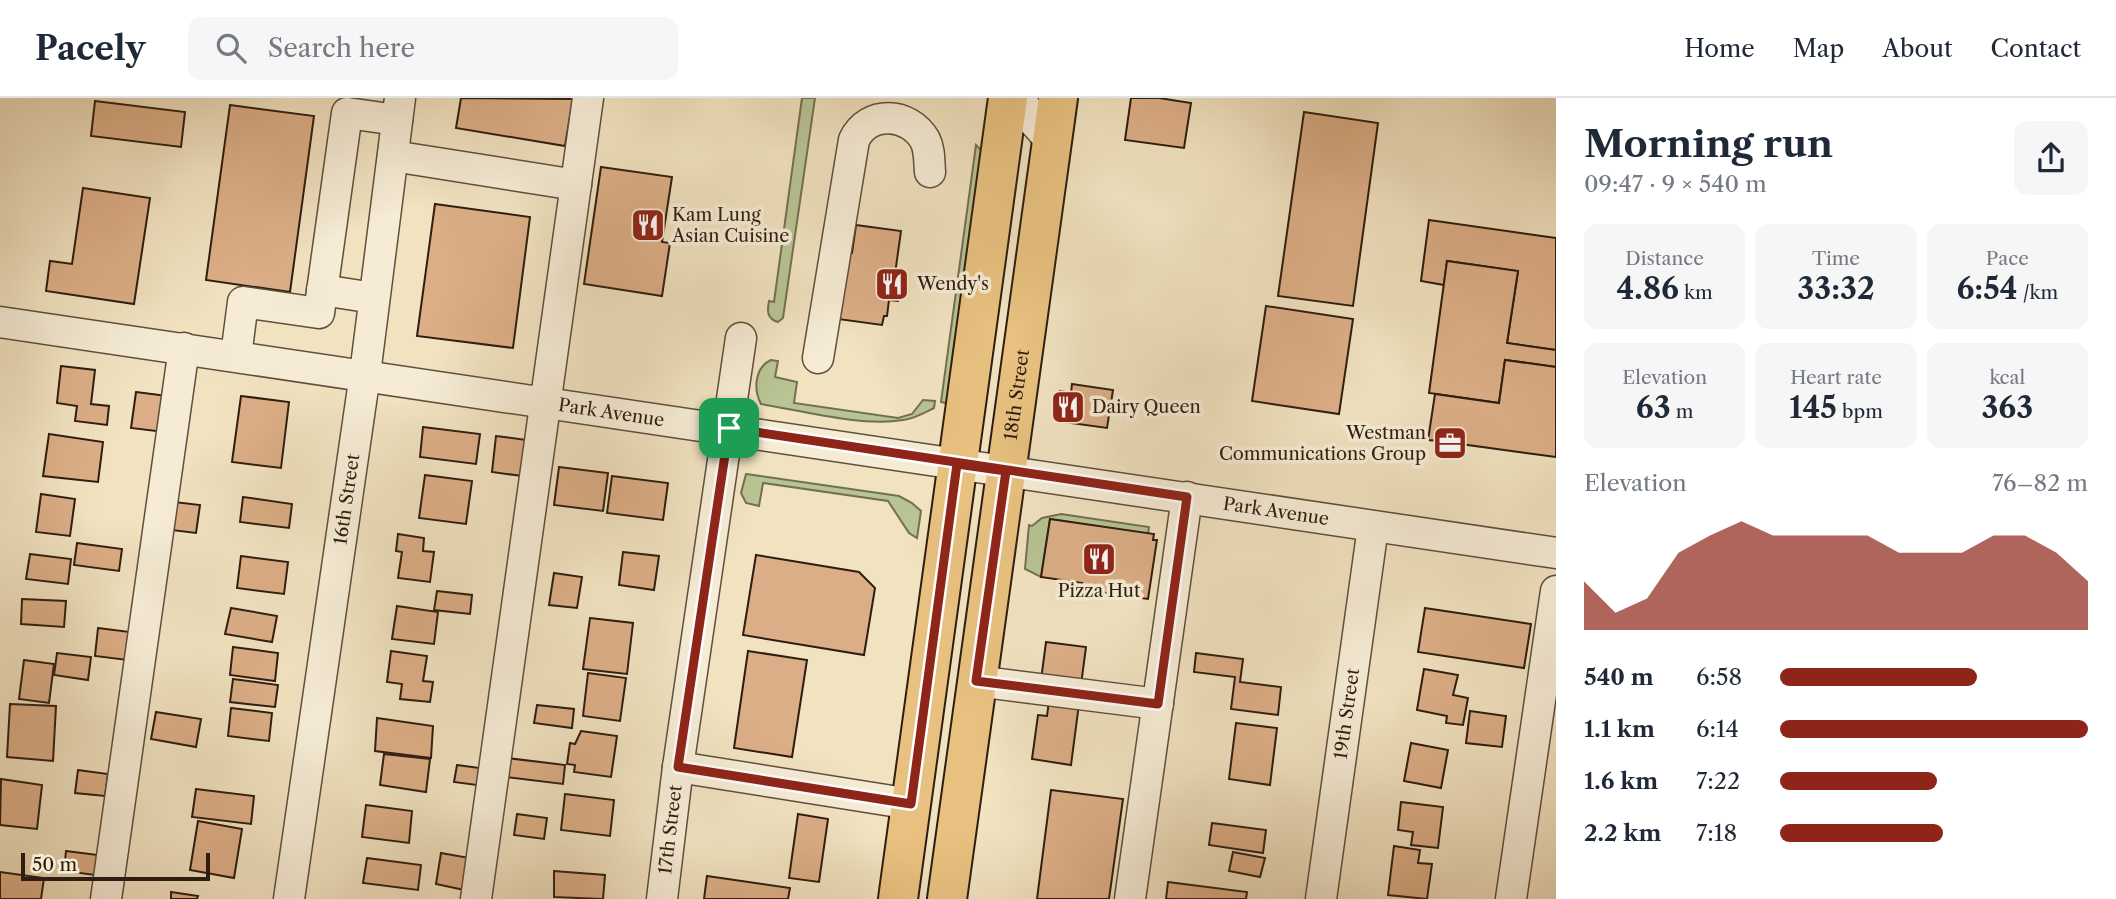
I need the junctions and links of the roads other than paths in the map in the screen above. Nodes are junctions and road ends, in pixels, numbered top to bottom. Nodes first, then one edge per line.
1 (588, 98) edge
2 (1008, 98) edge
3 (1020, 98) edge
4 (1058, 98) edge
5 (399, 109) edge
6 (1052, 142) junction
7 (393, 156) junction
8 (930, 172) dead end
9 (576, 185) junction
10 (322, 290) junction
11 (374, 298) junction
12 (0, 322) edge
13 (741, 338) dead end
14 (184, 348) junction
15 (236, 356) junction
16 (818, 359) dead end
17 (365, 374) junction
18 (547, 401) junction
19 (729, 428) junction
20 (957, 464) junction
21 (1006, 471) junction
22 (1187, 497) junction
23 (1373, 527) junction
24 (1556, 553) edge
25 (1556, 591) edge
26 (976, 681) junction
27 (1158, 704) junction
28 (678, 767) junction
29 (911, 804) junction
30 (106, 899) edge
31 (289, 899) edge
32 (476, 899) edge
33 (662, 899) edge
34 (898, 899) edge
35 (947, 899) edge
36 (1130, 899) edge
37 (1321, 899) edge
38 (1510, 899) edge

1 - 9 street
2 - 20 main road
3 - 6 street
4 - 6 main road, 18th Street
5 - 7 street, 16th Street
5 - 10 street
6 - 21 main road, 18th Street
7 - 9 street
7 - 11 street, 16th Street
8 - 16 street
9 - 18 street
10 - 11 street
10 - 15 street
11 - 17 street, 16th Street
12 - 14 street, Park Avenue
13 - 19 street, 17th Street
14 - 15 street, Park Avenue
14 - 30 street
15 - 17 street, Park Avenue
17 - 18 street, Park Avenue
17 - 31 street, 16th Street
18 - 19 street, Park Avenue
18 - 32 street
19 - 20 street, Park Avenue
19 - 28 street, 17th Street
20 - 21 street, Park Avenue
20 - 29 main road
21 - 22 street, Park Avenue
21 - 26 main road, 18th Street
22 - 23 street, Park Avenue
22 - 27 street
23 - 24 street, Park Avenue
23 - 37 street, 19th Street
25 - 38 street
26 - 27 street
26 - 35 main road, 18th Street
27 - 36 street
28 - 29 street
28 - 33 street, 17th Street
29 - 34 main road

